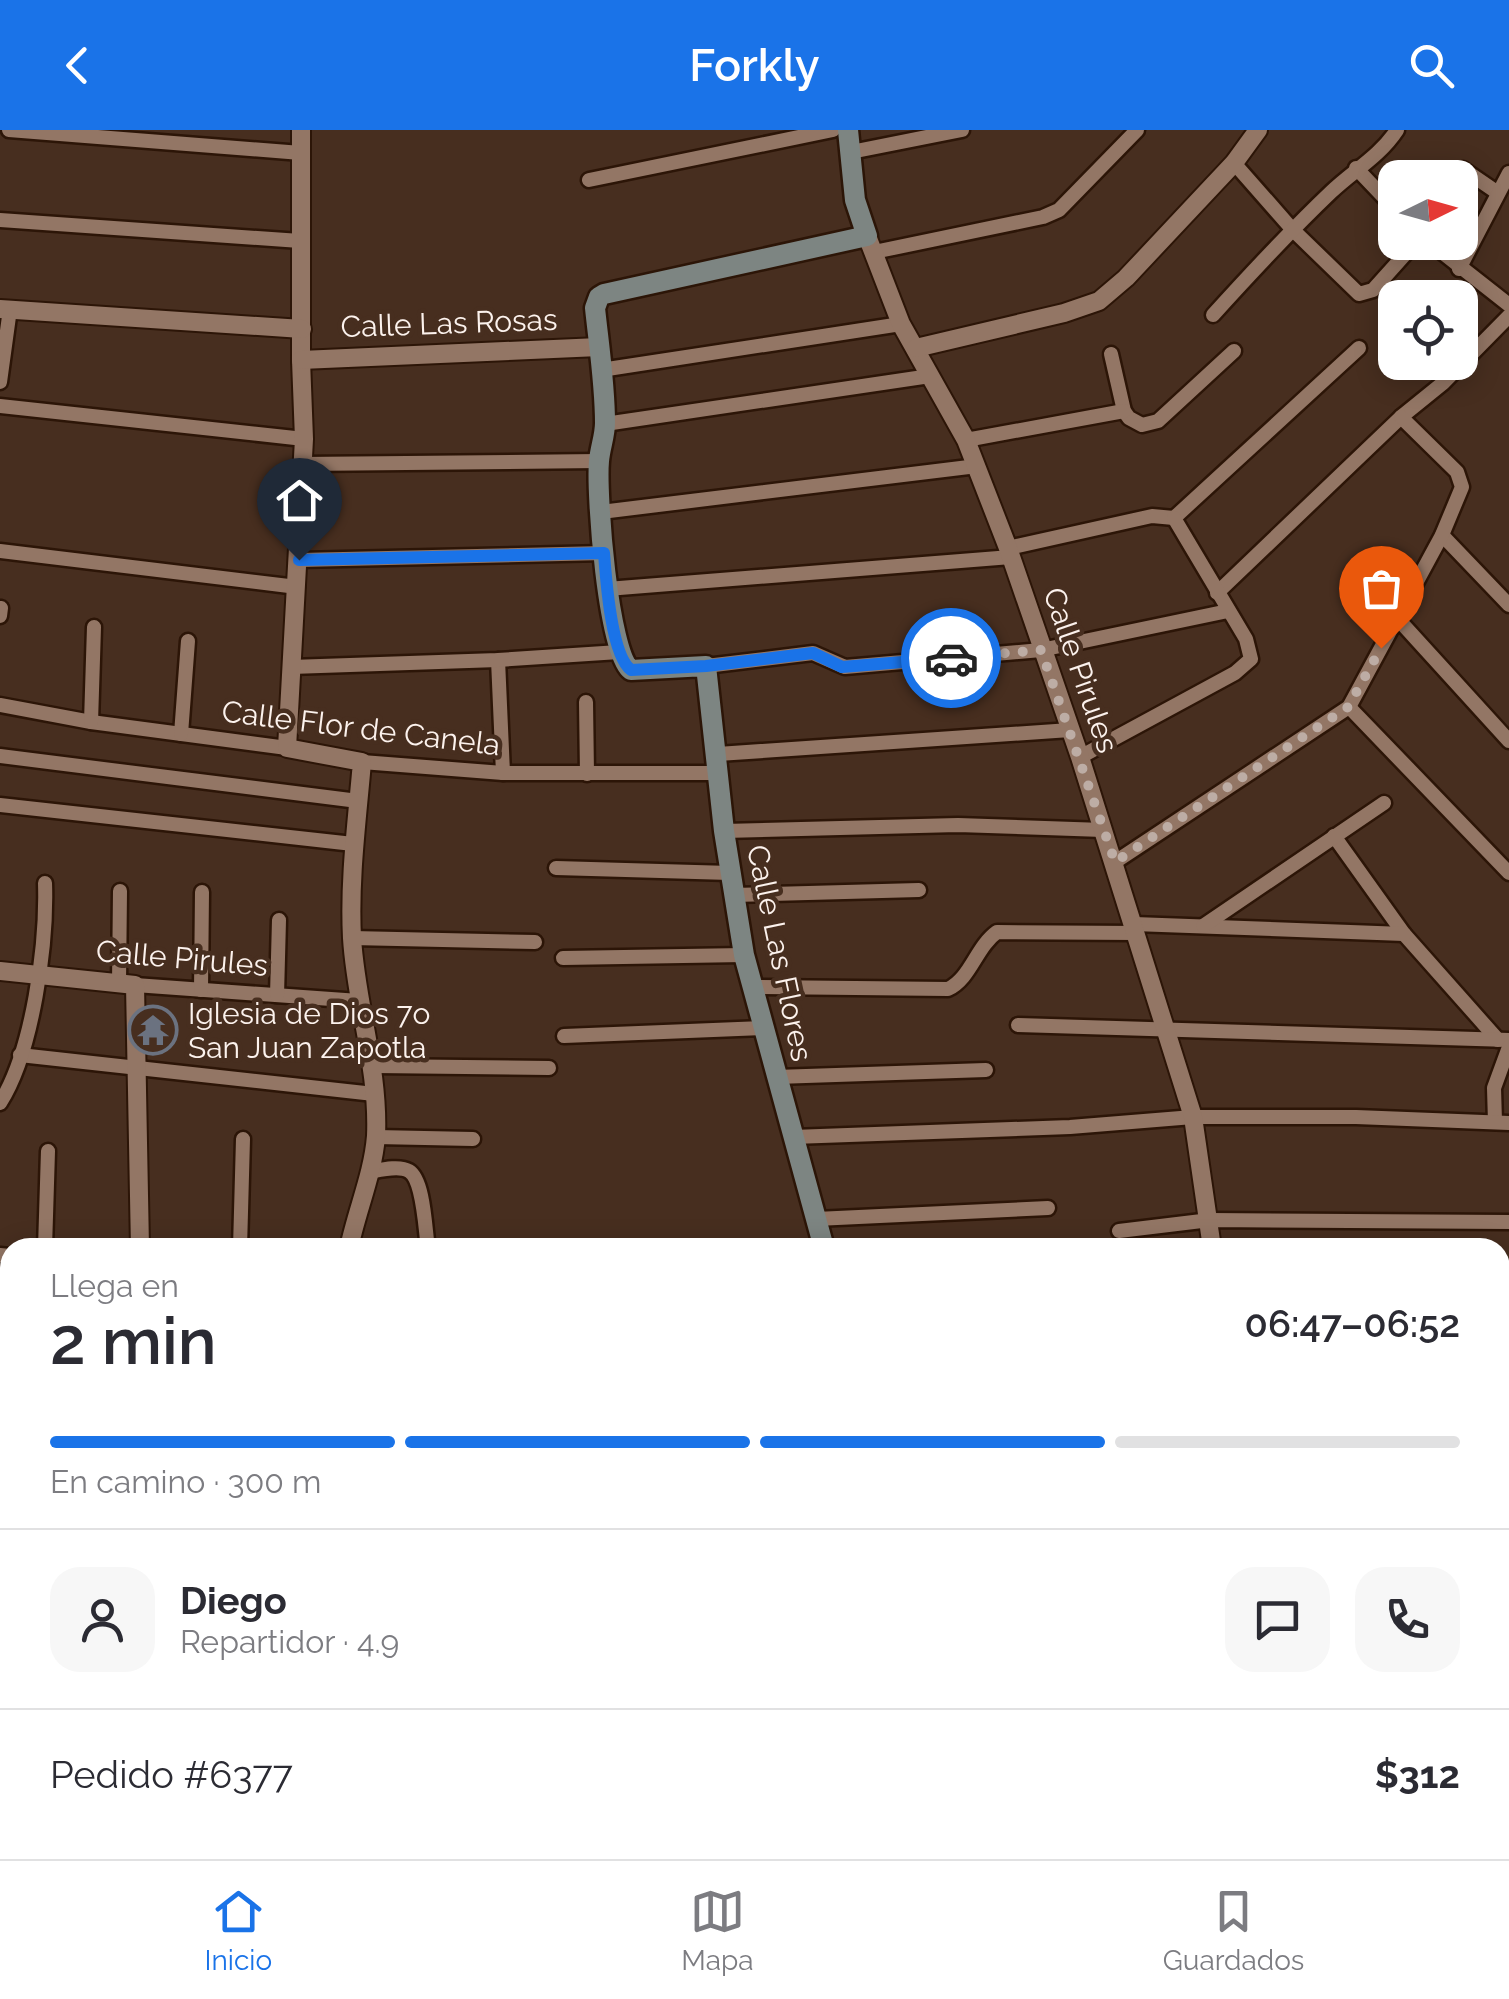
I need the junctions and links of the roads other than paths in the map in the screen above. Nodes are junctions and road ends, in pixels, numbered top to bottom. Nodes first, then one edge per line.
1 (8, 130) edge
2 (301, 130) edge
3 (833, 130) edge
4 (848, 130) edge
5 (962, 130) edge
6 (1137, 130) edge
7 (1258, 130) edge
8 (1397, 130) edge
9 (938, 132) edge
10 (850, 152) junction
11 (301, 153) junction
12 (1234, 162) junction
13 (1356, 168) junction
14 (1509, 173) edge
15 (1478, 179) edge
16 (589, 180) dead end
17 (1378, 191) edge
18 (1498, 193) junction
19 (0, 220) edge
20 (1292, 229) junction
21 (300, 240) junction
22 (871, 244) junction
23 (1400, 260) edge
24 (1449, 260) edge
25 (1459, 269) junction
26 (1509, 305) edge
27 (5, 309) edge
28 (1213, 315) dead end
29 (1509, 316) edge
30 (901, 324) junction
31 (302, 329) junction
32 (599, 347) junction
33 (916, 348) junction
34 (1360, 348) dead end
35 (1234, 351) dead end
36 (1111, 354) dead end
37 (301, 360) junction
38 (601, 370) junction
39 (930, 376) junction
40 (0, 382) edge
41 (0, 406) edge
42 (1124, 411) junction
43 (1401, 417) junction
44 (605, 424) junction
45 (304, 438) junction
46 (966, 440) junction
47 (599, 461) junction
48 (304, 464) junction
49 (977, 466) junction
50 (601, 512) junction
51 (1174, 518) junction
52 (1442, 535) junction
53 (0, 551) edge
54 (604, 553) junction
55 (1009, 553) junction
56 (299, 560) junction
57 (298, 586) junction
58 (607, 589) junction
59 (1217, 593) junction
60 (1509, 604) edge
61 (1, 608) edge
62 (1228, 611) junction
63 (0, 616) edge
64 (1398, 619) junction
65 (94, 627) dead end
66 (188, 641) dead end
67 (1041, 650) junction
68 (498, 660) junction
69 (625, 661) junction
70 (706, 666) junction
71 (290, 667) junction
72 (586, 702) dead end
73 (0, 705) edge
74 (1348, 707) junction
75 (91, 722) junction
76 (1070, 730) junction
77 (180, 734) junction
78 (1509, 741) edge
79 (286, 748) junction
80 (0, 756) edge
81 (1080, 757) junction
82 (362, 762) junction
83 (718, 764) junction
84 (503, 773) junction
85 (587, 774) junction
86 (358, 801) junction
87 (1384, 803) dead end
88 (0, 805) edge
89 (1103, 830) junction
90 (724, 831) junction
91 (1334, 836) junction
92 (353, 844) junction
93 (1115, 862) junction
94 (556, 868) dead end
95 (730, 873) junction
96 (1509, 873) edge
97 (45, 883) dead end
98 (919, 890) dead end
99 (120, 891) dead end
100 (202, 892) dead end
101 (733, 896) junction
102 (278, 920) dead end
103 (1201, 927) junction
104 (1136, 929) junction
105 (1404, 934) junction
106 (352, 938) junction
107 (535, 942) dead end
108 (744, 955) junction
109 (562, 958) dead end
110 (0, 971) edge
111 (40, 975) junction
112 (127, 984) junction
113 (754, 987) junction
114 (201, 990) junction
115 (277, 996) junction
116 (359, 1002) junction
117 (1018, 1025) dead end
118 (763, 1028) junction
119 (1168, 1029) junction
120 (564, 1036) dead end
121 (1505, 1042) edge
122 (20, 1056) junction
123 (374, 1066) junction
124 (549, 1068) dead end
125 (138, 1070) junction
126 (986, 1070) dead end
127 (776, 1076) junction
128 (374, 1094) junction
129 (0, 1104) edge
130 (1193, 1117) junction
131 (1502, 1122) edge
132 (376, 1137) junction
133 (793, 1137) junction
134 (244, 1139) dead end
135 (473, 1139) dead end
136 (48, 1150) dead end
137 (369, 1172) junction
138 (1048, 1208) dead end
139 (816, 1219) junction
140 (1210, 1220) junction
141 (1509, 1222) edge
142 (1119, 1231) dead end
143 (45, 1238) edge
144 (140, 1238) edge
145 (240, 1238) edge
146 (352, 1238) edge
147 (427, 1238) edge
148 (821, 1238) edge
149 (1211, 1238) edge

1 - 11 street
2 - 11 street
3 - 16 street
4 - 10 main road, Calle Pirules
5 - 9 street
6 - 22 street
7 - 12 street
8 - 13 street
9 - 10 street
10 - 22 main road, Calle Pirules
11 - 21 street
12 - 20 street
12 - 33 street
13 - 17 street
13 - 20 street
14 - 18 street
15 - 18 street
18 - 25 street
19 - 21 street
20 - 23 street
20 - 28 street
21 - 31 street
22 - 30 street, Calle Pirules
22 - 32 main road, Calle Las Rosas
24 - 25 street
25 - 26 street
27 - 31 street
27 - 40 street
29 - 43 street
30 - 33 street, Calle Pirules
30 - 38 street
31 - 37 street
32 - 37 street, Calle Las Rosas
32 - 38 main road
33 - 39 street, Calle Pirules
34 - 51 street
35 - 42 street
36 - 42 street
37 - 45 street
38 - 44 main road
39 - 44 street
39 - 46 street, Calle Pirules
41 - 45 street
42 - 46 street
43 - 52 street
43 - 59 street
44 - 47 main road
45 - 48 street
46 - 49 street, Calle Pirules
47 - 48 street
47 - 50 main road
48 - 56 street
49 - 50 street
49 - 55 street, Calle Pirules
50 - 54 main road
51 - 55 street
51 - 59 street
52 - 60 street
52 - 64 street
53 - 57 street
54 - 56 street
54 - 58 main road
55 - 58 street
55 - 67 street, Calle Pirules
56 - 57 street
57 - 71 street
58 - 69 main road
59 - 62 street
61 - 63 street
62 - 67 street
62 - 81 street
64 - 74 street
64 - 78 street
65 - 75 street
66 - 77 street
67 - 70 street
67 - 76 street, Calle Pirules
68 - 69 street
68 - 71 street
68 - 84 street
69 - 70 main road
70 - 83 main road, Calle Las Flores
71 - 79 street
72 - 85 street
73 - 75 street, Calle Flor de Canela
74 - 93 street
74 - 96 street
75 - 77 street, Calle Flor de Canela
76 - 81 street, Calle Pirules
76 - 83 street, Calle Flor de Canela
77 - 79 street, Calle Flor de Canela
79 - 82 street, Calle Flor de Canela
80 - 86 street
81 - 89 street, Calle Pirules
82 - 84 street, Calle Flor de Canela
82 - 86 street
83 - 85 street, Calle Flor de Canela
83 - 90 main road, Calle Las Flores
84 - 85 street, Calle Flor de Canela
86 - 92 street
87 - 91 street
88 - 92 street
89 - 90 street
89 - 93 street, Calle Pirules
90 - 95 main road, Calle Las Flores
91 - 103 street
91 - 105 street
92 - 106 street
93 - 104 street, Calle Pirules
94 - 95 street
95 - 101 main road, Calle Las Flores
97 - 111 street
98 - 101 street
99 - 112 street
100 - 114 street
101 - 108 main road, Calle Las Flores
102 - 115 street
103 - 104 street
103 - 105 street
104 - 113 street
104 - 119 street, Calle Pirules
105 - 121 street
106 - 107 street
106 - 116 street
108 - 109 street
108 - 113 main road, Calle Las Flores
110 - 111 street, Calle Pirules
111 - 112 street, Calle Pirules
111 - 122 street
112 - 114 street, Calle Pirules
112 - 125 street
113 - 118 main road, Calle Las Flores
114 - 115 street, Calle Pirules
115 - 116 street, Calle Pirules
116 - 123 street
117 - 119 street
118 - 120 street
118 - 127 main road, Calle Las Flores
119 - 121 street
119 - 130 street, Calle Pirules
121 - 131 street
122 - 125 street
122 - 129 street
123 - 124 street
123 - 128 street
125 - 128 street
125 - 144 street
126 - 127 street
127 - 133 main road, Calle Las Flores
128 - 132 street
130 - 131 street
130 - 133 street
130 - 140 street, Calle Pirules
132 - 135 street
132 - 137 street
133 - 139 main road, Calle Las Flores
134 - 145 street
136 - 143 street
137 - 146 street
137 - 147 street
138 - 139 street
139 - 148 main road, Calle Las Flores
140 - 141 street
140 - 142 street
140 - 149 street, Calle Pirules

